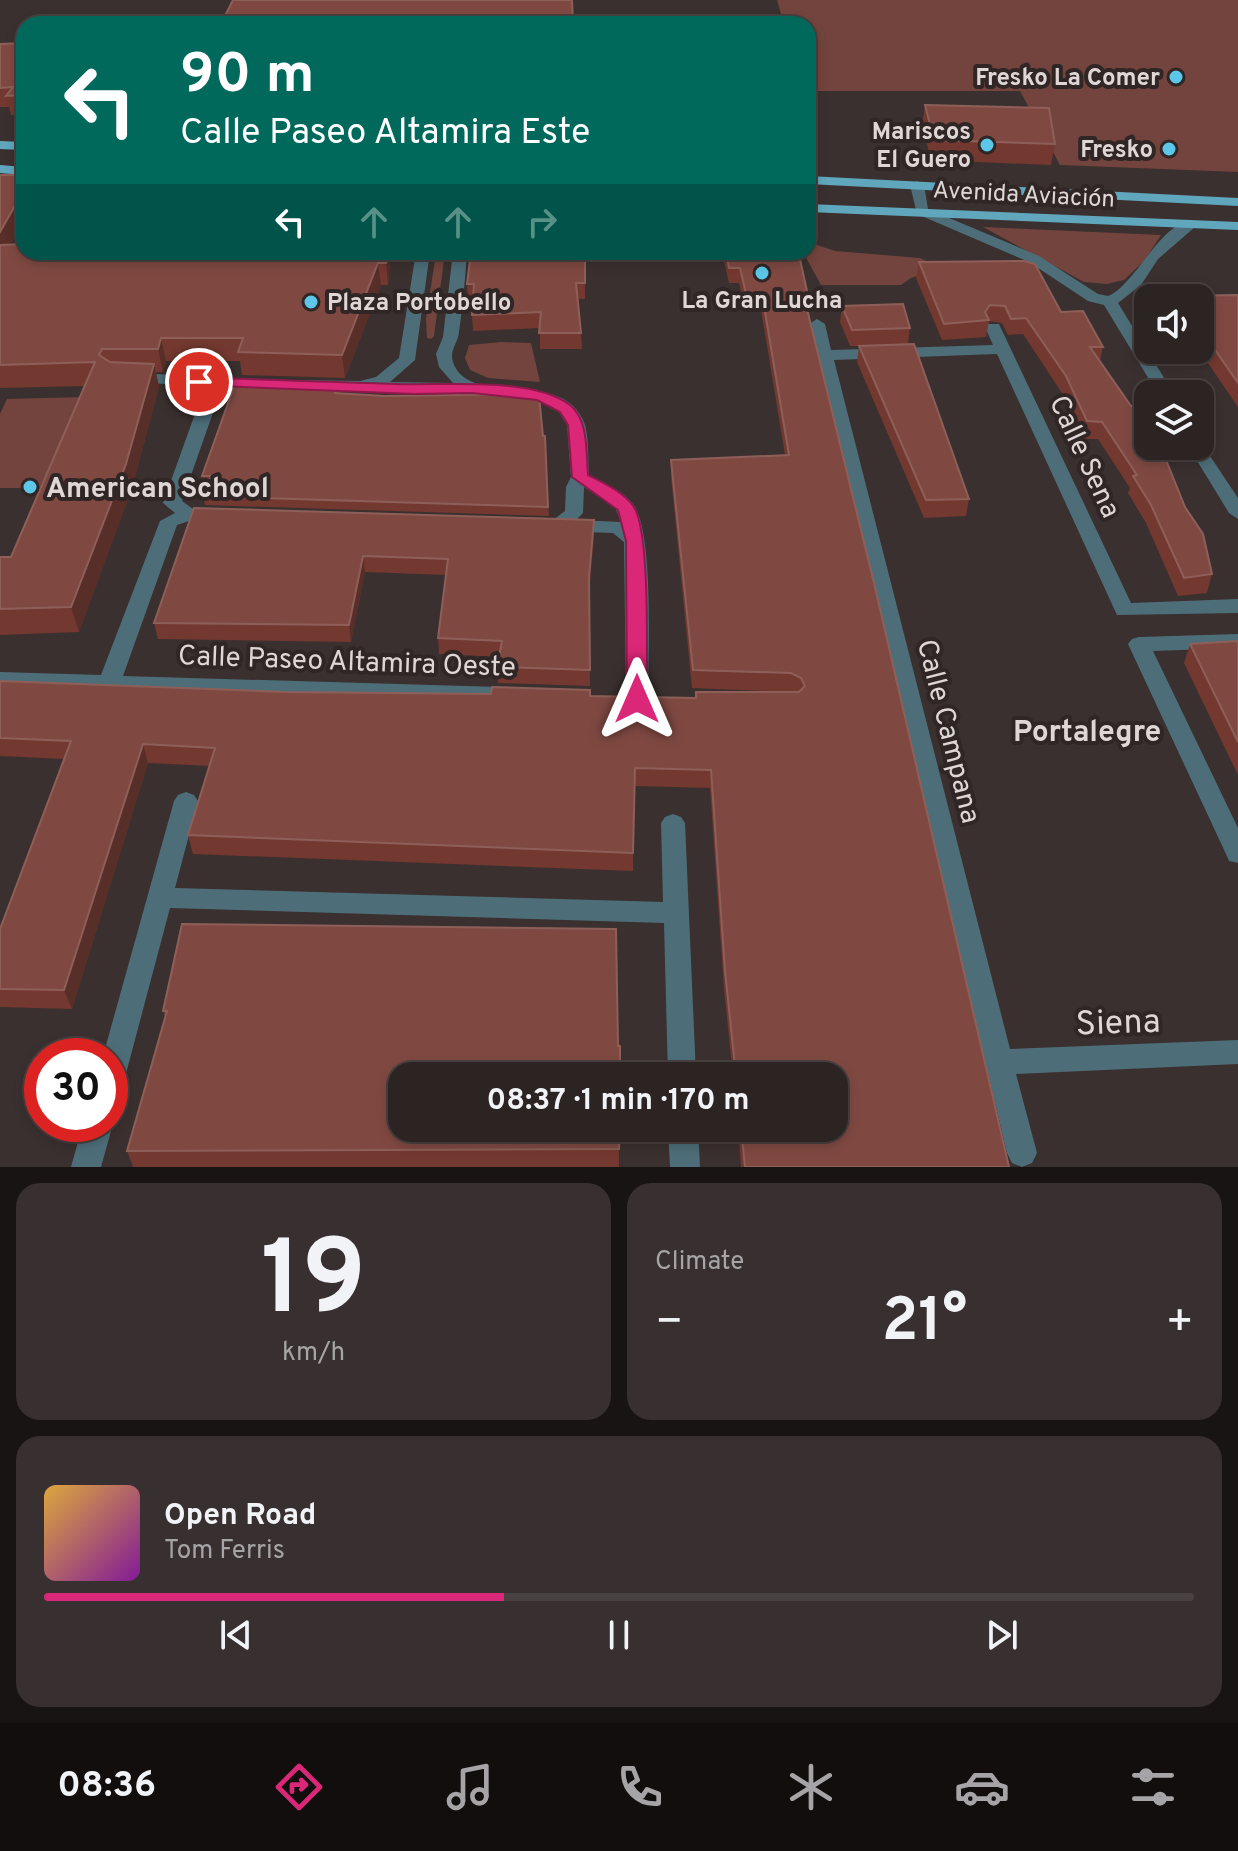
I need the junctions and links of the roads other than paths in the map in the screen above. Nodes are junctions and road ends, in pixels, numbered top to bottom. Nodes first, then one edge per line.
1 (816, 180) edge
2 (917, 185) junction
3 (1238, 202) edge
4 (816, 208) edge
5 (922, 211) junction
6 (1190, 224) junction
7 (1238, 226) edge
8 (422, 260) edge
9 (459, 260) edge
10 (1109, 301) junction
11 (817, 324) dead end
12 (993, 327) dead end
13 (1003, 349) junction
14 (826, 355) junction
15 (116, 377) edge
16 (1157, 380) edge
17 (215, 382) junction
18 (354, 387) junction
19 (472, 388) junction
20 (1206, 460) edge
21 (580, 477) junction
22 (1238, 513) edge
23 (635, 541) junction
24 (1238, 606) edge
25 (1238, 641) edge
26 (0, 679) edge
27 (109, 683) junction
28 (518, 695) edge
29 (612, 698) edge
30 (637, 699) junction
31 (660, 700) edge
32 (186, 801) dead end
33 (673, 823) dead end
34 (1238, 854) edge
35 (160, 898) junction
36 (676, 913) junction
37 (122, 1038) edge
38 (1238, 1052) edge
39 (681, 1062) edge
40 (1001, 1062) junction
41 (93, 1142) edge
42 (684, 1142) edge
43 (1022, 1153) dead end
44 (86, 1167) edge
45 (685, 1167) edge

1 - 2 main road, Avenida Aviación
2 - 3 main road, Avenida Aviación
2 - 5 street
4 - 5 main road, Avenida Aviación
5 - 6 main road, Avenida Aviación
5 - 10 street
6 - 7 main road, Avenida Aviación
6 - 10 street
8 - 18 street
9 - 19 street
10 - 16 street
11 - 14 street, Calle Campana
12 - 13 street, Calle Sena
13 - 14 street
13 - 24 street, Calle Sena
14 - 40 street, Calle Campana
15 - 17 street
17 - 18 street
17 - 27 street
18 - 19 street
19 - 21 street
20 - 22 street
21 - 23 street
21 - 23 street
23 - 30 street
25 - 34 street
26 - 27 street, Calle Paseo Altamira Oeste
27 - 28 street, Calle Paseo Altamira Oeste
29 - 30 street
30 - 31 street
32 - 35 street
33 - 36 street
35 - 36 street
35 - 37 street
36 - 39 street
38 - 40 street, Siena
40 - 43 street, Calle Campana
41 - 44 street
42 - 45 street

